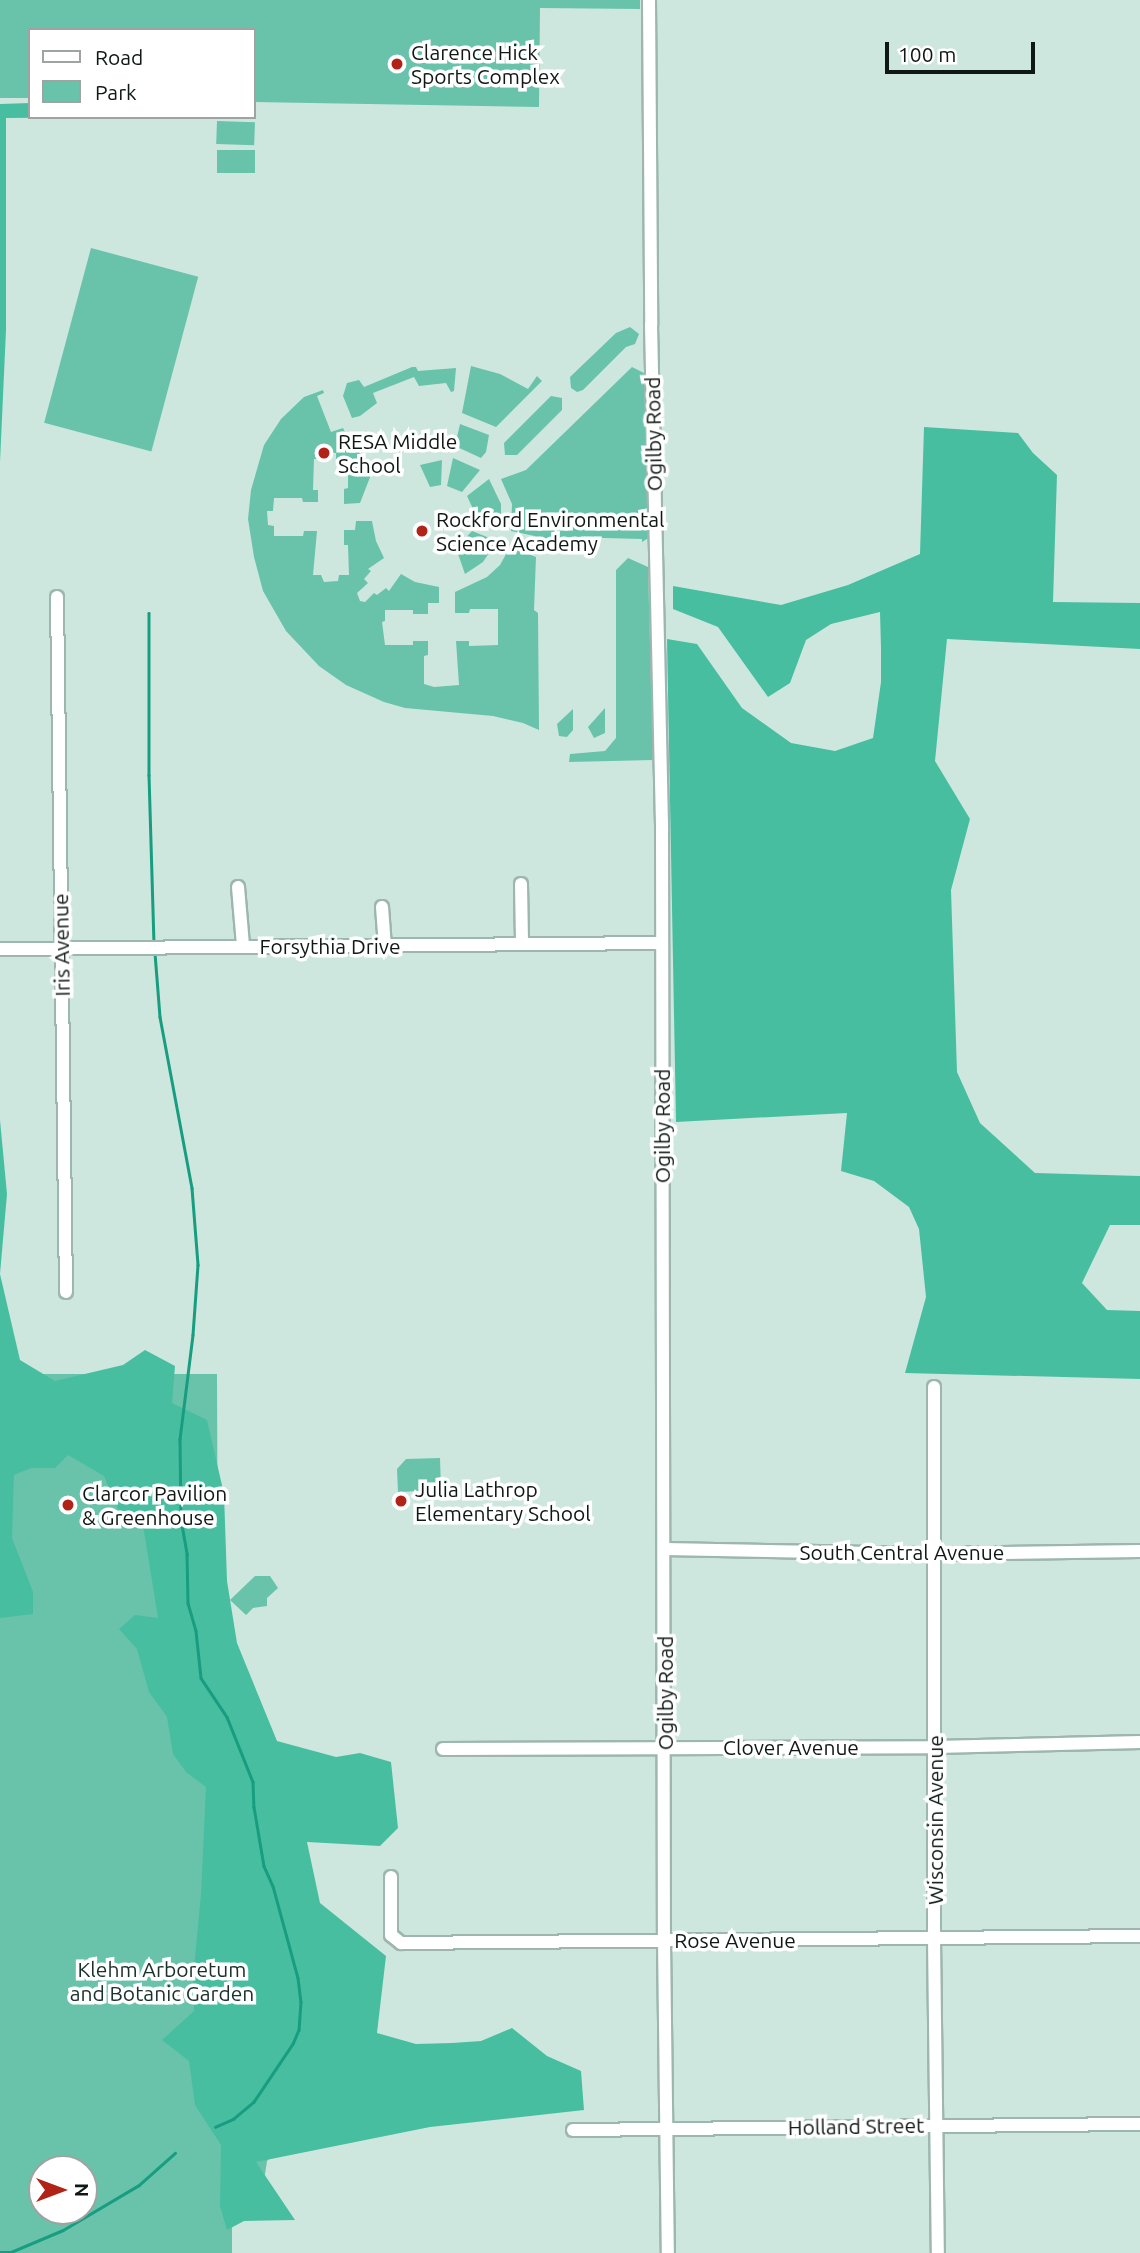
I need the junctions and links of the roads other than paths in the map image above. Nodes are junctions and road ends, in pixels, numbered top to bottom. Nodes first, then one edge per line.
1 (649, 0) edge
2 (57, 597) dead end
3 (521, 884) dead end
4 (238, 887) dead end
5 (382, 907) dead end
6 (522, 942) junction
7 (661, 943) junction
8 (243, 945) junction
9 (385, 947) junction
10 (0, 949) edge
11 (61, 949) junction
12 (66, 1292) dead end
13 (934, 1387) dead end
14 (665, 1549) junction
15 (1140, 1551) edge
16 (934, 1554) junction
17 (1140, 1742) edge
18 (665, 1747) junction
19 (935, 1747) junction
20 (443, 1749) dead end
21 (391, 1877) dead end
22 (1140, 1936) edge
23 (934, 1939) junction
24 (664, 1940) junction
25 (1140, 2124) edge
26 (938, 2126) junction
27 (668, 2129) junction
28 (573, 2130) dead end
29 (668, 2253) edge
30 (938, 2253) edge

1 - 7 street, Ogilby Road
2 - 11 street, Iris Avenue
3 - 6 street
4 - 8 street
5 - 9 street
6 - 7 street, Forsythia Drive
6 - 9 street, Forsythia Drive
7 - 14 street, Ogilby Road
8 - 9 street, Forsythia Drive
8 - 11 street, Forsythia Drive
10 - 11 street, Forsythia Drive
11 - 12 street, Iris Avenue
13 - 16 street, Wisconsin Avenue
14 - 16 street, South Central Avenue
14 - 18 street, Ogilby Road
15 - 16 street, South Central Avenue
16 - 19 street, Wisconsin Avenue
17 - 19 street, Clover Avenue
18 - 19 street, Clover Avenue
18 - 20 street, Clover Avenue
18 - 24 street, Ogilby Road
19 - 23 street, Wisconsin Avenue
21 - 24 street, Rose Avenue
22 - 23 street, Rose Avenue
23 - 24 street, Rose Avenue
23 - 26 street, Wisconsin Avenue
24 - 27 street, Ogilby Road
25 - 26 street, Holland Street
26 - 27 street, Holland Street
26 - 30 street, Wisconsin Avenue
27 - 28 street, Holland Street
27 - 29 street, Ogilby Road

